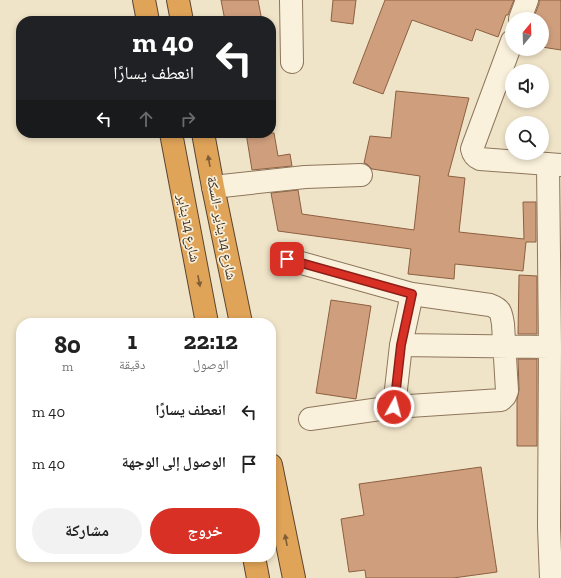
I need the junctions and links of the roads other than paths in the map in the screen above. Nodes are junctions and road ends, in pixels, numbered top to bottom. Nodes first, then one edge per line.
1 (144, 0) edge
2 (178, 0) edge
3 (292, 0) edge
4 (527, 0) edge
5 (523, 12) edge
6 (147, 16) edge
7 (181, 16) edge
8 (506, 56) edge
9 (292, 62) dead end
10 (172, 138) edge
11 (204, 138) edge
12 (554, 165) edge
13 (361, 175) dead end
14 (213, 187) junction
15 (287, 259) dead end
16 (412, 294) junction
17 (206, 318) edge
18 (240, 318) edge
19 (401, 345) junction
20 (505, 347) junction
21 (554, 357) edge
22 (394, 407) junction
23 (310, 419) dead end
24 (276, 490) edge
25 (555, 527) edge
26 (255, 562) edge
27 (258, 578) edge
28 (294, 578) edge
29 (551, 578) edge

1 - 6 highway
2 - 7 highway
3 - 9 street
4 - 5 street
8 - 12 street
10 -> 17 highway, شارع 14 يناير
14 -> 11 highway, شارع 14 يناير -السكة
12 - 21 street
13 - 14 street
14 - 18 highway, شارع 14 يناير -السكة
15 - 16 street
16 - 19 street
16 - 20 street
19 - 20 street
19 - 22 street
20 - 21 street
20 - 22 street
21 - 25 street
22 - 23 street
28 -> 24 highway
25 - 29 street
26 - 27 highway

